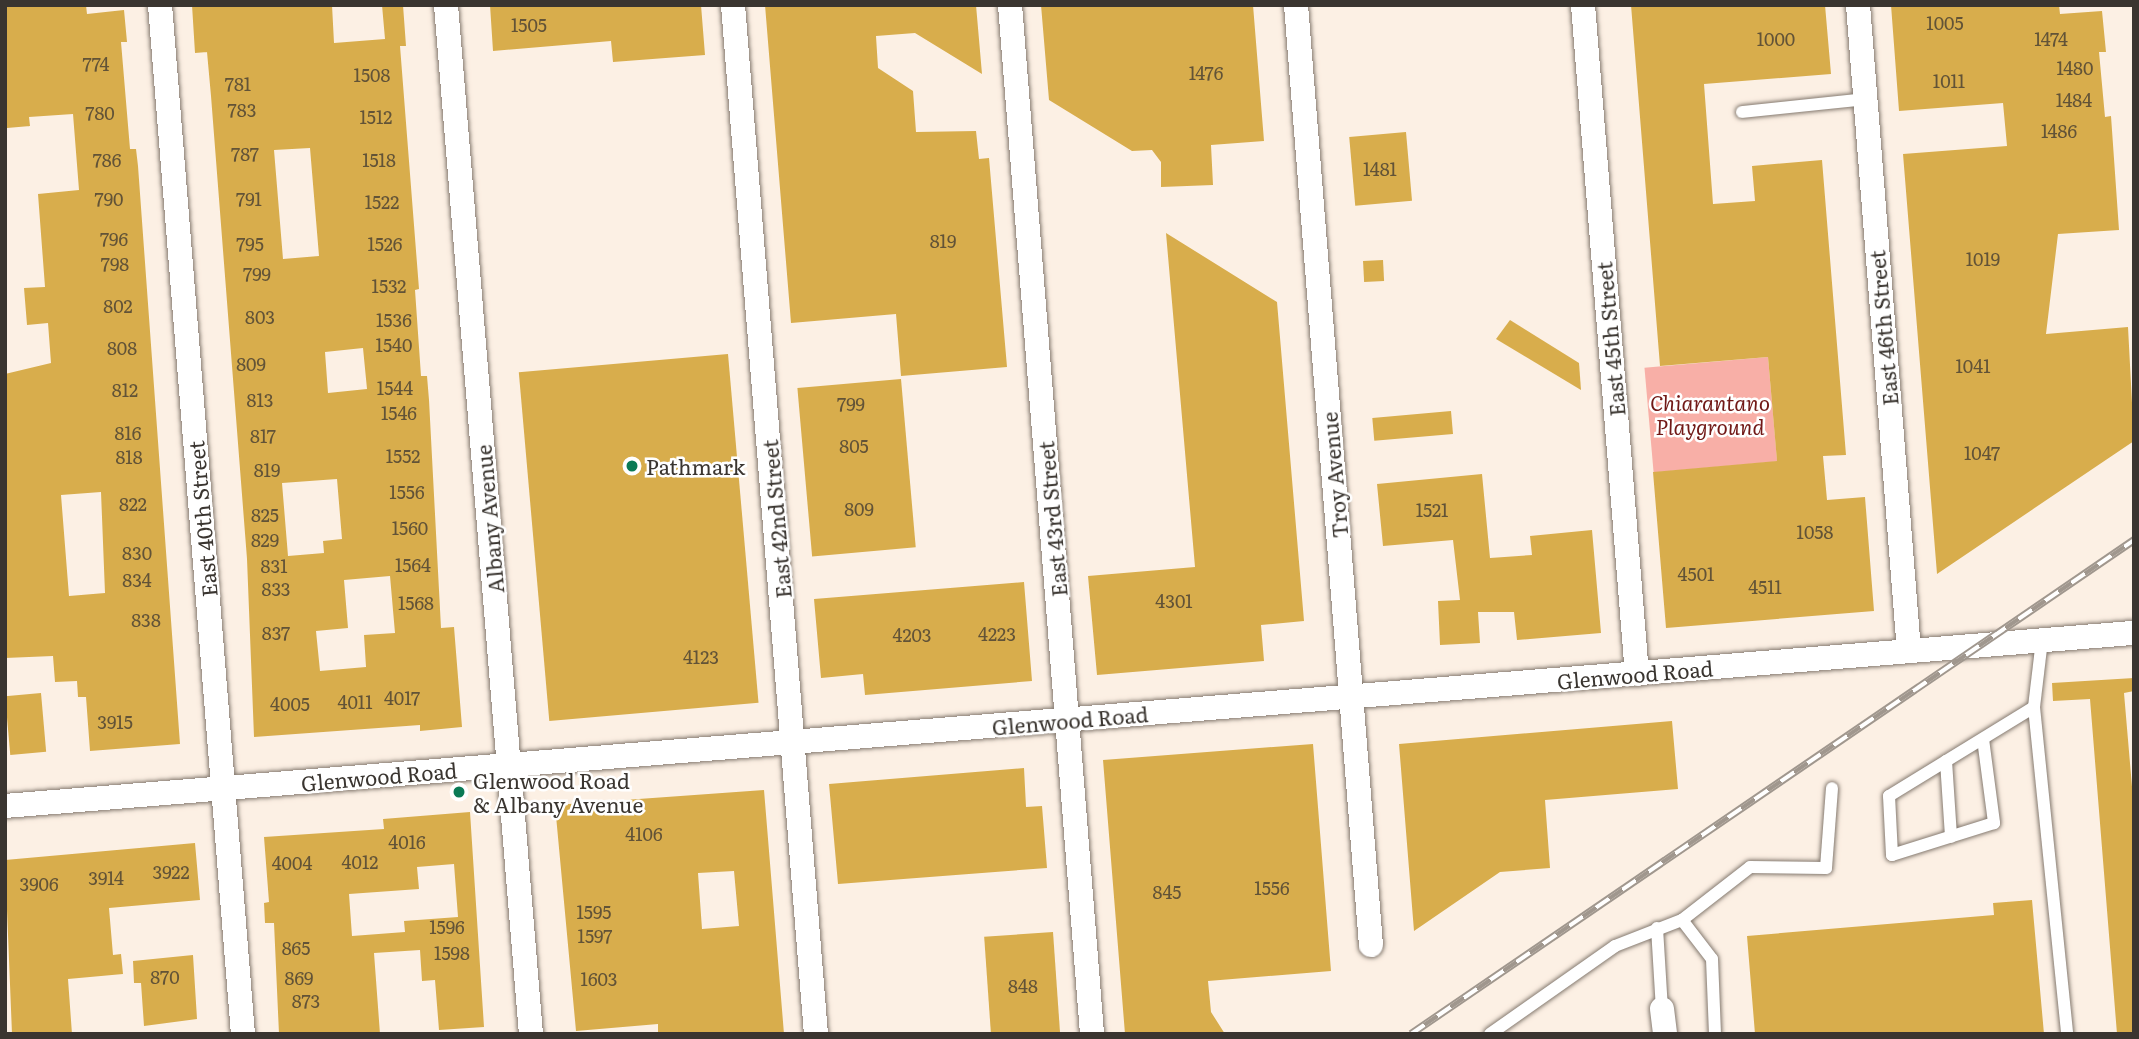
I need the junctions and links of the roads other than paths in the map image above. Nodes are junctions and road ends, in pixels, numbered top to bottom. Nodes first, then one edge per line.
1 (160, 5) edge
2 (446, 5) edge
3 (733, 5) edge
4 (1010, 5) edge
5 (1296, 5) edge
6 (1583, 5) edge
7 (1858, 5) edge
8 (1865, 99) junction
9 (1742, 112) dead end
10 (2134, 633) edge
11 (2042, 640) junction
12 (1909, 651) junction
13 (1636, 674) junction
14 (1352, 697) junction
15 (2035, 707) junction
16 (1069, 720) junction
17 (1983, 739) junction
18 (794, 742) junction
19 (1946, 761) junction
20 (509, 765) junction
21 (224, 788) junction
22 (1832, 788) dead end
23 (5, 806) edge
24 (1951, 837) junction
25 (1682, 920) junction
26 (1657, 928) junction
27 (1371, 945) dead end
28 (1663, 1022) edge
29 (243, 1034) edge
30 (531, 1034) edge
31 (816, 1034) edge
32 (1092, 1034) edge
33 (1490, 1034) edge
34 (1715, 1034) edge
35 (2067, 1034) edge

1 - 21 street, East 40th Street
2 - 20 street, Albany Avenue
3 - 18 street, East 42nd Street
4 - 16 street, East 43rd Street
5 - 14 street, Troy Avenue
6 - 13 street, East 45th Street
7 - 8 street, East 46th Street
8 - 9 lane
8 - 12 street, East 46th Street
10 - 11 street, Glenwood Road
11 - 12 street, Glenwood Road
11 - 15 lane
12 - 13 street, Glenwood Road
13 - 14 street, Glenwood Road
14 - 16 street, Glenwood Road
14 - 27 street, Troy Avenue
15 - 17 lane
15 - 35 lane
16 - 18 street, Glenwood Road
16 - 32 street, East 43rd Street
17 - 19 lane
17 - 24 lane
18 - 20 street, Glenwood Road
18 - 31 street, East 42nd Street
19 - 24 lane
19 - 24 lane
20 - 21 street, Glenwood Road
20 - 30 street, Albany Avenue
21 - 23 street, Glenwood Road
21 - 29 street, East 40th Street
22 - 25 lane
25 - 26 lane
25 - 34 lane
26 - 28 lane
26 - 33 lane

